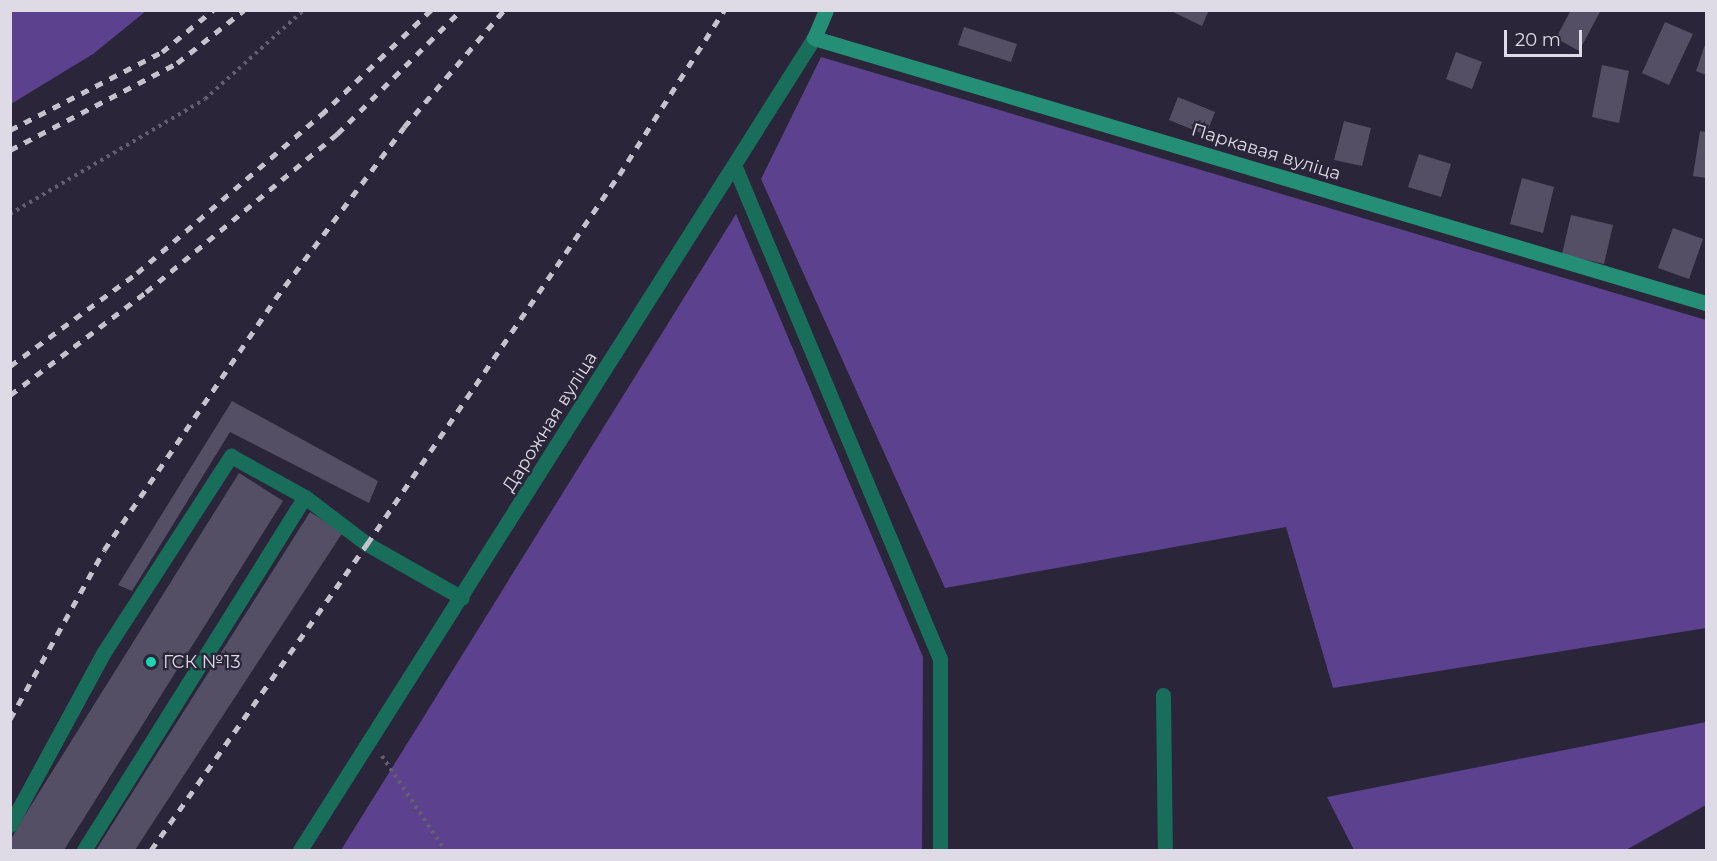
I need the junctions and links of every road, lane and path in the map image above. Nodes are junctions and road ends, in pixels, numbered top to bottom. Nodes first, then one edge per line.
1 (304, 10) edge
2 (826, 10) edge
3 (814, 38) junction
4 (735, 167) junction
5 (10, 214) edge
6 (1707, 303) edge
7 (306, 497) junction
8 (462, 598) junction
9 (1163, 695) dead end
10 (370, 738) junction
11 (10, 825) edge
12 (84, 850) edge
13 (300, 850) edge
14 (445, 850) edge
15 (939, 850) edge
16 (1165, 850) edge

1 - 5 path
2 - 3 street, Дарожная вуліца
3 - 4 street, Дарожная вуліца
3 - 6 street, Паркавая вуліца
4 - 8 street, Дарожная вуліца
4 - 15 street
7 - 8 street
7 - 11 street
7 - 12 street
8 - 10 street, Дарожная вуліца
9 - 16 street
10 - 13 street, Дарожная вуліца
10 - 14 path

